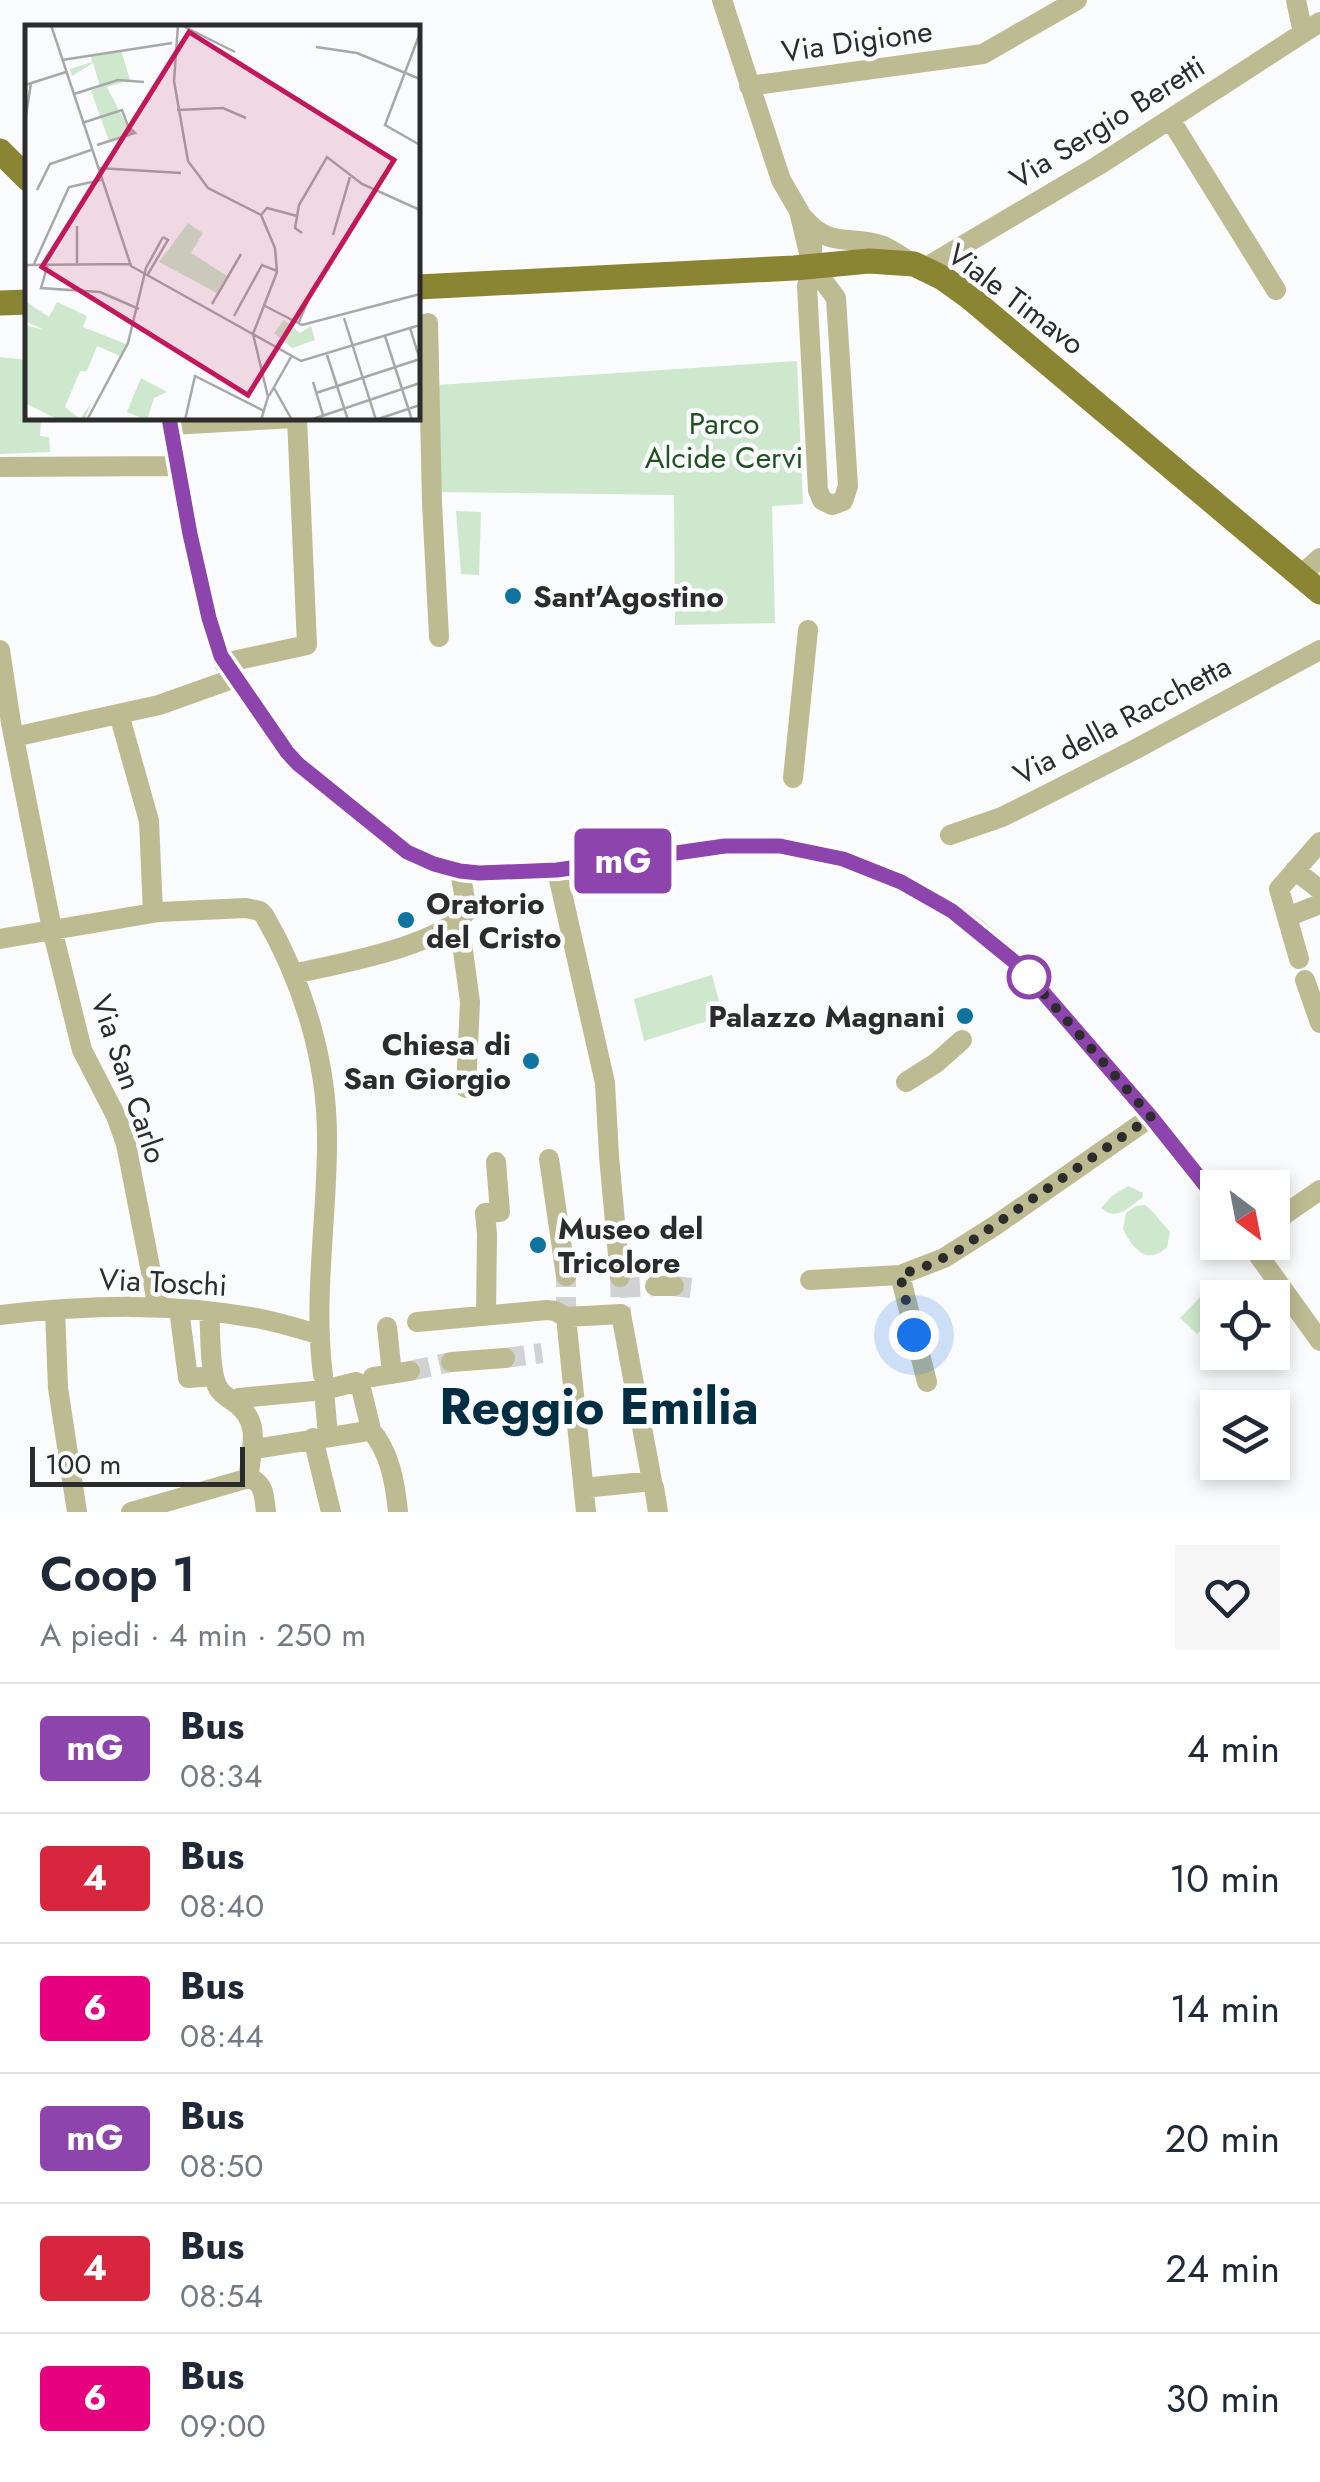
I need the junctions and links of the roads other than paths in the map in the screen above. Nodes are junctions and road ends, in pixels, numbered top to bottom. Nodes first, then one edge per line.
1 (722, 0) edge
2 (1077, 0) edge
3 (1296, 0) edge
4 (1311, 27) edge
5 (750, 86) junction
6 (1170, 119) junction
7 (0, 152) edge
8 (25, 175) edge
9 (799, 211) junction
10 (812, 266) junction
11 (918, 266) junction
12 (420, 287) edge
13 (1276, 290) dead end
14 (25, 302) edge
15 (0, 303) edge
16 (428, 323) dead end
17 (258, 420) edge
18 (296, 420) edge
19 (170, 421) edge
20 (177, 466) junction
21 (0, 467) edge
22 (1314, 575) edge
23 (808, 630) dead end
24 (439, 637) dead end
25 (0, 650) edge
26 (1320, 650) edge
27 (230, 671) junction
28 (119, 714) junction
29 (13, 730) junction
30 (793, 778) dead end
31 (950, 835) dead end
32 (1320, 842) edge
33 (557, 870) junction
34 (1295, 870) junction
35 (460, 871) junction
36 (1320, 890) edge
37 (1320, 904) edge
38 (153, 913) junction
39 (1287, 917) junction
40 (459, 921) junction
41 (52, 929) junction
42 (0, 939) edge
43 (292, 974) junction
44 (1320, 1023) edge
45 (962, 1040) dead end
46 (906, 1082) dead end
47 (466, 1088) dead end
48 (1151, 1117) junction
49 (136, 1141) dead end
50 (549, 1159) dead end
51 (496, 1162) dead end
52 (1200, 1178) edge
53 (1320, 1190) edge
54 (147, 1195) dead end
55 (1290, 1211) edge
56 (1262, 1260) edge
57 (900, 1275) junction
58 (566, 1276) tunnel mouth
59 (620, 1277) tunnel mouth
60 (810, 1280) dead end
61 (168, 1308) junction
62 (56, 1310) junction
63 (209, 1312) junction
64 (486, 1314) junction
65 (0, 1315) edge
66 (566, 1317) junction
67 (417, 1322) dead end
68 (387, 1327) dead end
69 (320, 1335) junction
70 (1320, 1340) edge
71 (505, 1358) tunnel mouth
72 (451, 1362) tunnel mouth
73 (392, 1374) dead end
74 (214, 1376) junction
75 (927, 1382) dead end
76 (323, 1383) junction
77 (230, 1399) junction
78 (370, 1429) junction
79 (320, 1437) junction
80 (254, 1449) junction
81 (249, 1478) junction
82 (654, 1487) dead end
83 (585, 1505) edge
84 (181, 1506) edge
85 (76, 1512) edge
86 (131, 1512) edge
87 (266, 1512) edge
88 (331, 1512) edge
89 (398, 1512) edge
90 (658, 1512) edge

1 - 5 street
2 - 5 street, Via Digione
3 - 4 street
4 - 6 street, Via Sergio Beretti
5 - 9 street
6 - 11 street, Via Sergio Beretti
6 - 13 street
7 - 8 main road
9 - 10 street
9 - 11 street
10 - 10 street
10 - 11 main road, Viale Timavo
10 - 12 main road, Viale Timavo
11 - 22 main road, Viale Timavo
14 - 15 main road
16 - 24 street
17 - 19 street
18 - 27 street
19 - 20 street
20 - 21 street
20 - 27 street
23 - 30 street
25 - 29 street, Via San Carlo
26 - 31 street, Via della Racchetta
27 - 28 street
27 - 35 street
28 - 29 street
28 - 38 street
29 - 41 street, Via San Carlo
32 - 34 street
33 - 35 street
33 - 48 street
33 - 59 street
34 - 36 street
34 - 39 street
35 - 40 street
37 - 39 street
38 - 41 street
38 - 43 street
39 - 44 street
40 - 43 street
40 - 47 street
41 - 42 street
41 - 61 street, Via San Carlo
43 - 69 street
45 - 46 street
48 - 52 street
48 - 57 street
49 - 54 street
50 - 58 street
51 - 64 street
53 - 55 street
56 - 70 street
57 - 60 street
57 - 75 street
61 - 62 street, Via Toschi
61 - 63 street, Via Toschi
61 - 74 street, Via San Carlo
62 - 65 street, Via Toschi
62 - 85 street
63 - 69 street, Via Toschi
63 - 74 street
64 - 66 street
64 - 67 street
66 - 83 street
66 - 83 street
68 - 73 street
69 - 76 street
71 - 72 street
74 - 77 street
76 - 77 street
76 - 78 street
76 - 79 street
77 - 80 street
78 - 79 street
78 - 89 street
79 - 80 street
79 - 88 street
80 - 81 street
81 - 84 street
81 - 87 street
82 - 90 street
84 - 86 street

